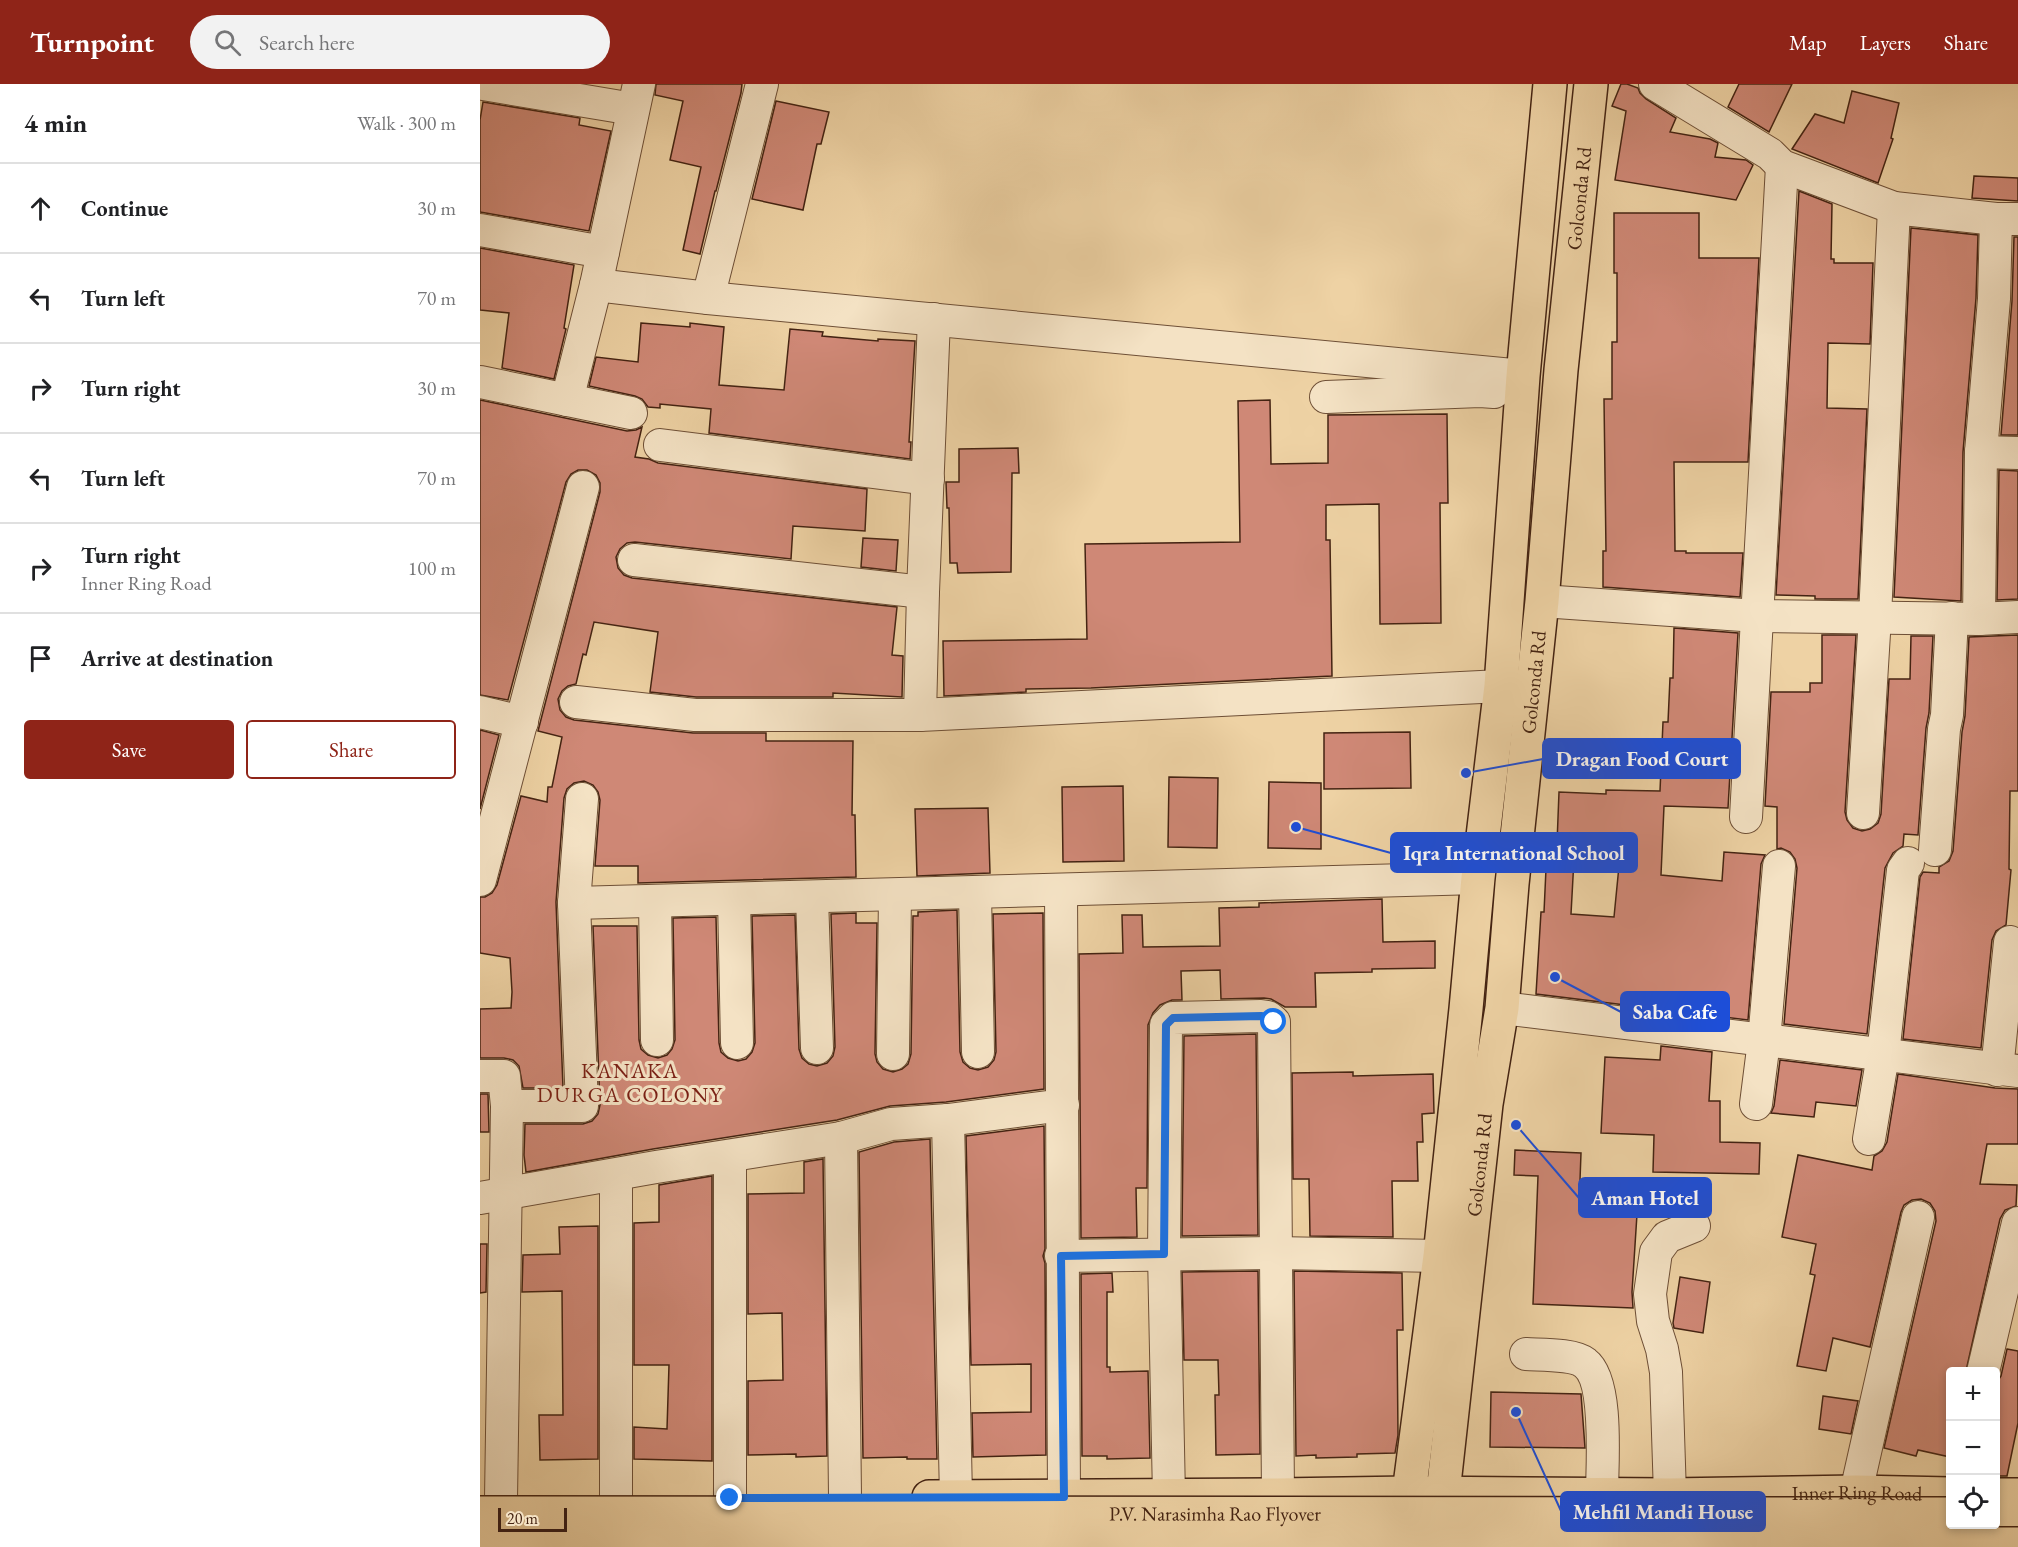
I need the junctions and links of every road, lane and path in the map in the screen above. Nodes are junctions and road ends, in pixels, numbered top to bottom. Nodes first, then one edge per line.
1 (483, 84) edge
2 (762, 84) edge
3 (1550, 84) edge
4 (1591, 84) edge
5 (1655, 84) edge
6 (636, 97) edge
7 (1782, 166) junction
8 (1894, 208) junction
9 (2007, 219) edge
10 (480, 230) edge
11 (603, 252) junction
12 (596, 285) junction
13 (708, 298) junction
14 (934, 319) junction
15 (480, 382) edge
16 (1522, 385) junction
17 (1326, 397) dead end
18 (567, 400) junction
19 (631, 413) dead end
20 (660, 445) dead end
21 (1981, 452) junction
22 (2018, 453) edge
23 (928, 479) junction
24 (583, 487) dead end
25 (634, 560) dead end
26 (923, 592) junction
27 (1542, 601) junction
28 (1757, 616) junction
29 (1875, 617) junction
30 (2018, 617) edge
31 (1965, 619) junction
32 (1501, 686) junction
33 (576, 702) dead end
34 (480, 712) edge
35 (920, 715) junction
36 (522, 722) junction
37 (582, 799) dead end
38 (1863, 813) dead end
39 (1746, 817) dead end
40 (1779, 866) dead end
41 (1478, 878) junction
42 (480, 880) edge
43 (1061, 890) junction
44 (975, 893) junction
45 (895, 895) junction
46 (812, 897) junction
47 (734, 899) junction
48 (655, 901) junction
49 (574, 903) junction
50 (2010, 942) dead end
51 (1502, 1008) junction
52 (657, 1040) dead end
53 (1764, 1041) junction
54 (737, 1043) dead end
55 (817, 1048) dead end
56 (978, 1052) dead end
57 (893, 1054) dead end
58 (1883, 1055) junction
59 (2008, 1070) edge
60 (480, 1077) edge
61 (1756, 1104) dead end
62 (1063, 1105) junction
63 (507, 1106) junction
64 (948, 1120) junction
65 (841, 1138) junction
66 (1869, 1139) dead end
67 (730, 1155) junction
68 (616, 1175) junction
69 (493, 1196) edge
70 (1918, 1217) dead end
71 (2018, 1223) edge
72 (1694, 1226) dead end
73 (1275, 1253) junction
74 (1164, 1254) junction
75 (1061, 1256) junction
76 (1440, 1256) junction
77 (1526, 1354) dead end
78 (1984, 1367) edge
79 (1856, 1492) junction
80 (1409, 1493) junction
81 (1443, 1493) junction
82 (1946, 1494) edge
83 (1278, 1495) junction
84 (1611, 1495) junction
85 (1679, 1495) junction
86 (2000, 1495) edge
87 (2018, 1495) edge
88 (1169, 1496) junction
89 (845, 1497) junction
90 (956, 1497) junction
91 (1064, 1497) junction
92 (616, 1498) junction
93 (730, 1498) junction
94 (487, 1504) edge
95 (1946, 1514) edge
96 (2000, 1514) edge
97 (2018, 1514) edge
98 (480, 1543) edge
99 (2018, 1544) edge
100 (1670, 1547) edge
101 (1689, 1547) edge

1 - 6 street
2 - 13 street
3 - 16 main road, Golconda Rd
4 - 27 main road, Golconda Rd
5 - 7 street
6 - 11 street
7 - 8 street
7 - 28 street
8 - 9 street
8 - 29 street
9 - 21 street
10 - 11 street
11 - 12 street
12 - 13 street
12 - 18 street
13 - 14 street
14 - 16 street
14 - 23 street
15 - 18 street
16 - 17 street
16 - 32 main road, Golconda Rd
18 - 19 street
20 - 23 street
21 - 22 street
21 - 31 street
23 - 26 street
24 - 36 street
25 - 26 street
26 - 35 street
27 - 28 street
27 - 51 main road, Golconda Rd
28 - 29 street
28 - 39 street
29 - 31 street
29 - 38 street
30 - 31 street
31 - 58 street
32 - 35 street
32 - 41 main road, Golconda Rd
33 - 35 street
34 - 36 street
36 - 42 street
37 - 49 street
40 - 53 street
41 - 43 street
41 - 76 main road, Golconda Rd
43 - 44 street
43 - 62 street
44 - 45 street
44 - 56 street
45 - 46 street
45 - 57 street
46 - 47 street
46 - 55 street
47 - 48 street
47 - 54 street
48 - 49 street
48 - 52 street
49 - 63 street
50 - 59 street
51 - 53 street
51 - 81 main road, Golconda Rd
53 - 58 street
53 - 61 street
58 - 59 street
58 - 66 street
60 - 63 street
62 - 64 street
62 - 75 street
63 - 69 street
64 - 65 street
64 - 90 street
65 - 67 street
65 - 89 street
67 - 68 street
67 - 93 street
68 - 69 street
68 - 92 street
69 - 94 street
70 - 79 street
71 - 78 street
72 - 85 street
73 - 74 street
73 - 74 street
73 - 76 street
73 - 83 street
74 - 75 street
74 - 88 street
75 - 91 street
76 - 80 main road, Golconda Rd
77 - 84 street
79 - 82 main road, Inner Ring Road
79 - 85 main road, Inner Ring Road
80 - 81 main road, Inner Ring Road
80 - 83 main road
81 - 84 main road, Inner Ring Road
83 - 88 main road
84 - 85 main road, Inner Ring Road
85 - 100 main road
85 - 101 main road
86 - 87 main road
88 - 91 main road
89 - 90 main road
89 - 93 main road
90 - 91 main road
92 - 93 main road
92 - 94 main road
94 - 95 main road, P.V. Narasimha Rao Flyover, bridge
96 - 97 main road
98 - 99 main road, P.V. Narasimha Rao Flyover, bridge

